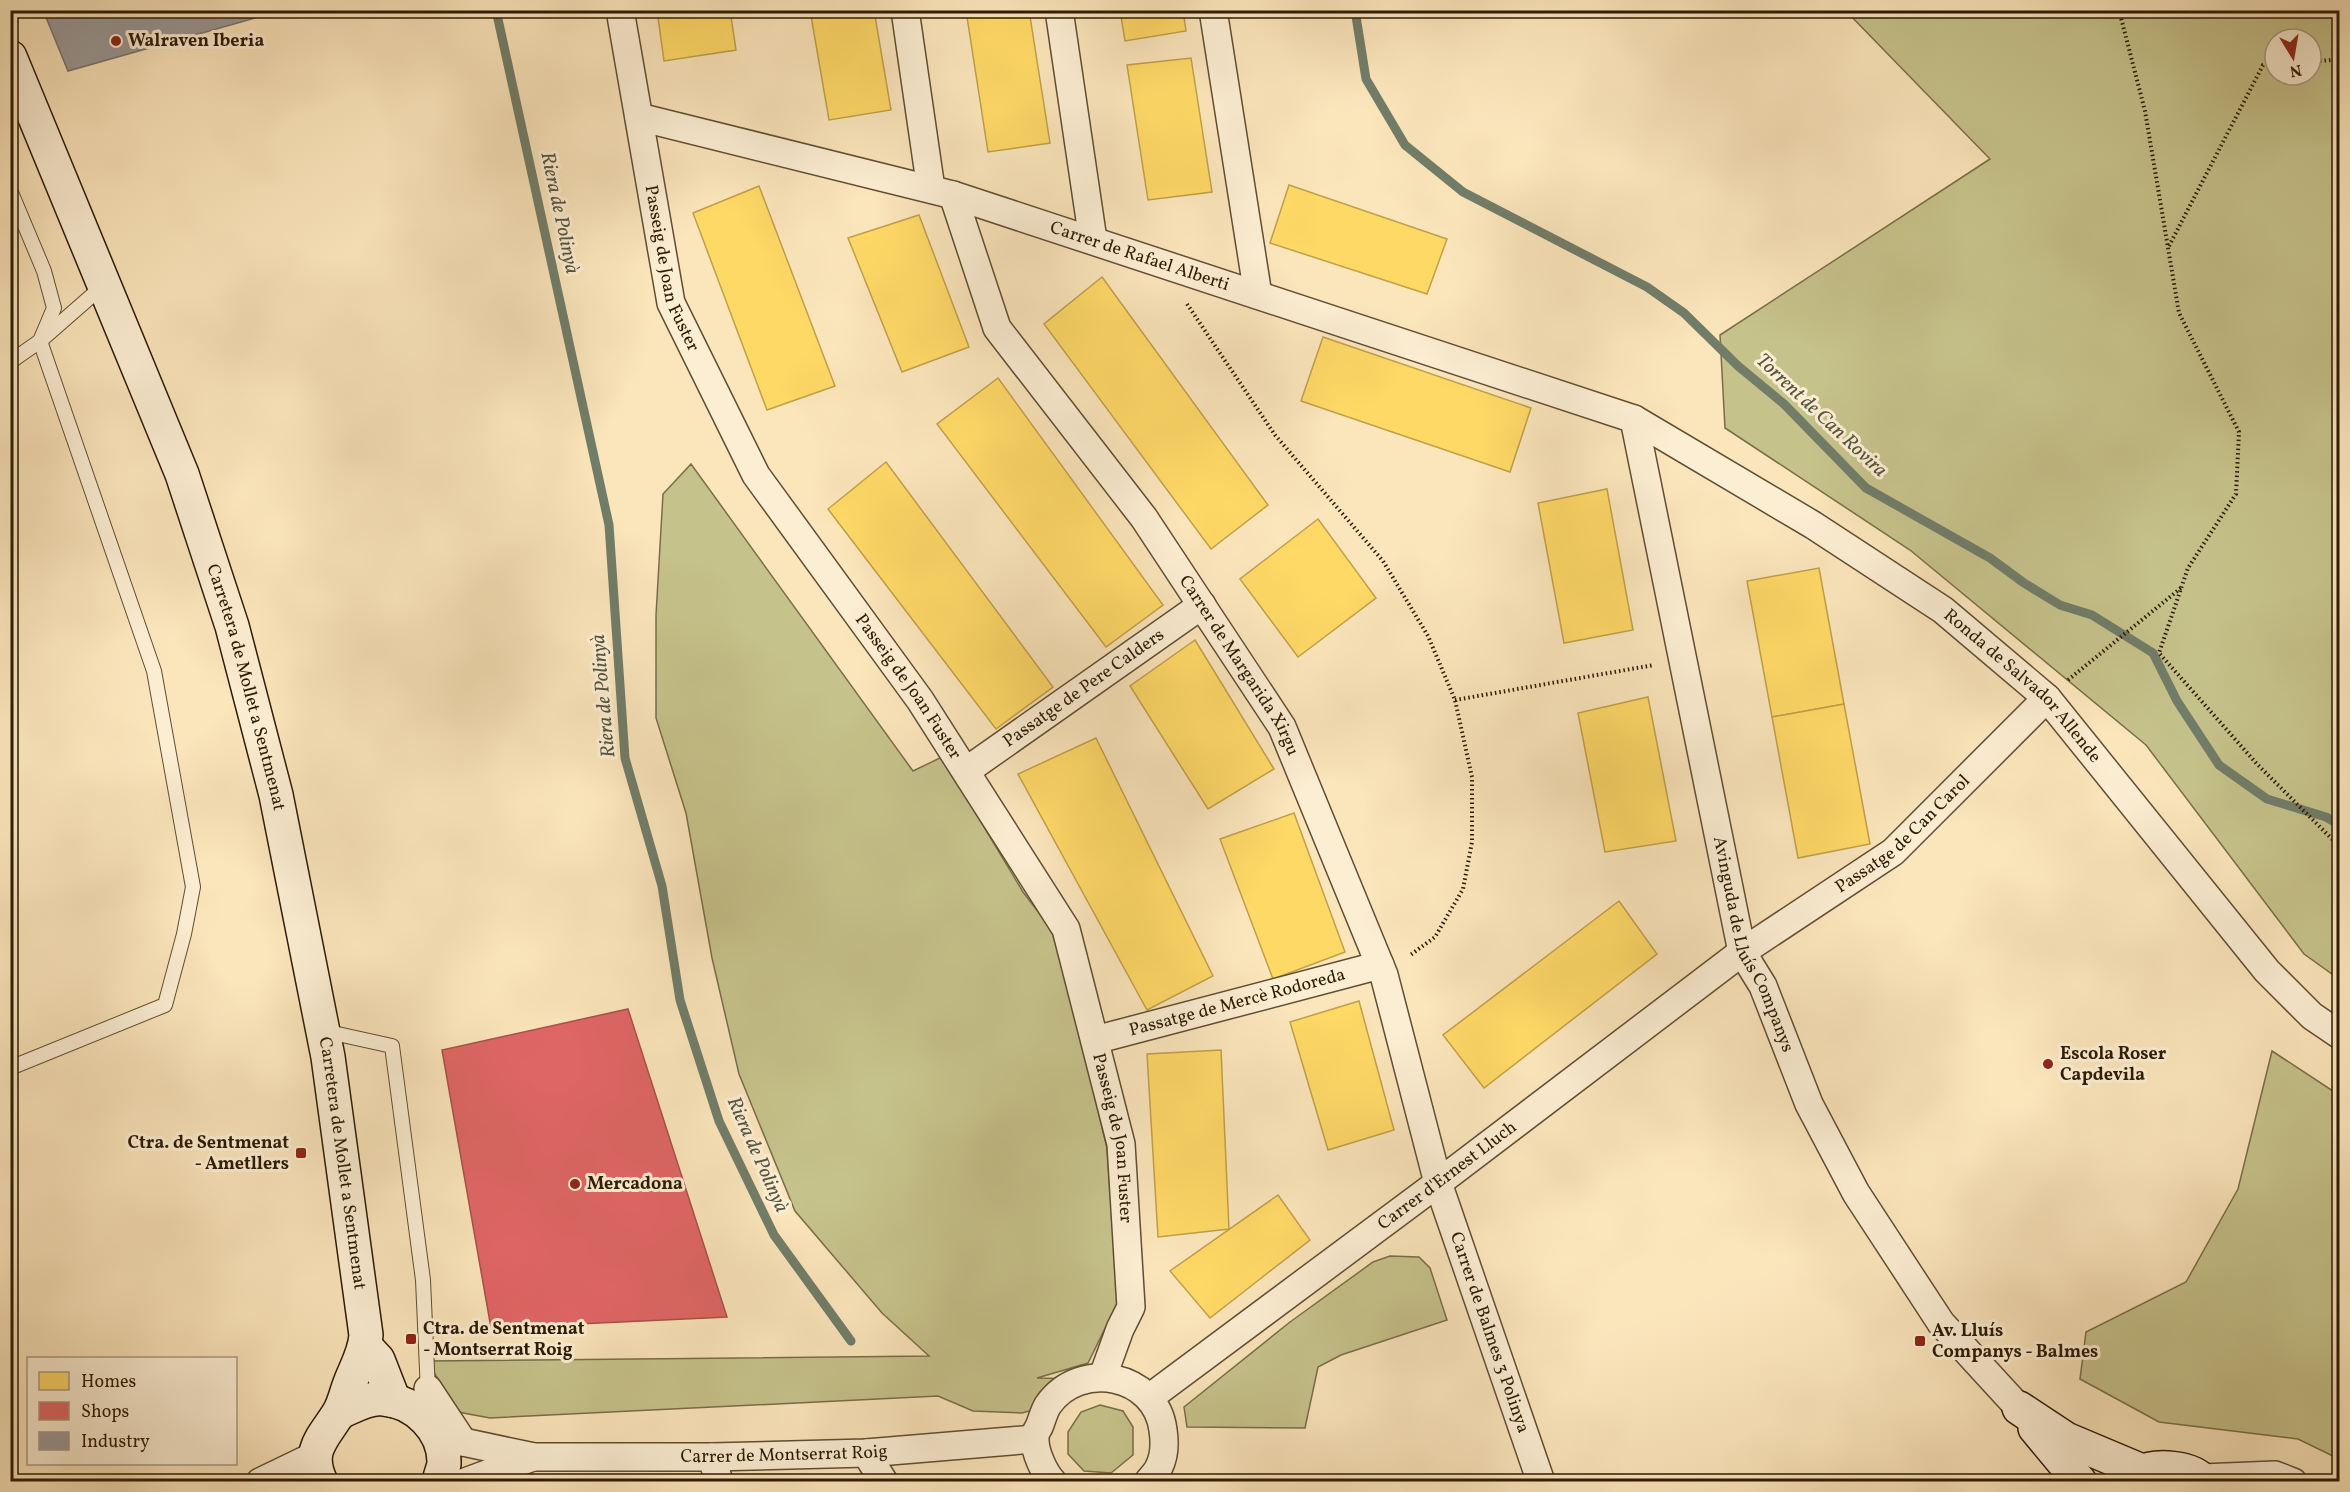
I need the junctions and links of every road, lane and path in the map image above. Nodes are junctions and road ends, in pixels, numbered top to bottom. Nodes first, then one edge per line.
1 (620, 10) edge
2 (905, 10) edge
3 (1059, 10) edge
4 (1213, 10) edge
5 (2119, 10) edge
6 (10, 57) edge
7 (2340, 59) edge
8 (2323, 61) edge
9 (2263, 65) edge
10 (639, 117) junction
11 (10, 190) edge
12 (942, 192) junction
13 (1093, 240) junction
14 (2168, 247) junction
15 (1158, 261) junction
16 (104, 285) junction
17 (1258, 294) junction
18 (40, 340) junction
19 (10, 362) edge
20 (1634, 419) junction
21 (2181, 588) junction
22 (1202, 605) junction
23 (1684, 659) junction
24 (2047, 698) junction
25 (1455, 700) junction
26 (966, 771) junction
27 (2340, 848) edge
28 (1742, 952) junction
29 (1382, 970) junction
30 (323, 1031) junction
31 (2340, 1035) edge
32 (1095, 1040) junction
33 (10, 1068) edge
34 (1438, 1183) junction
35 (366, 1347) junction
36 (1104, 1376) junction
37 (428, 1389) junction
38 (1149, 1398) junction
39 (394, 1401) junction
40 (2019, 1408) junction
41 (340, 1412) junction
42 (442, 1431) junction
43 (1034, 1439) junction
44 (867, 1453) junction
45 (534, 1456) junction
46 (318, 1468) edge
47 (715, 1469) edge
48 (2135, 1476) edge
49 (2203, 1480) edge
50 (260, 1482) edge
51 (439, 1482) edge
52 (465, 1482) edge
53 (884, 1482) edge
54 (1053, 1482) edge
55 (1148, 1482) edge
56 (1541, 1482) edge
57 (2080, 1482) edge
58 (2293, 1482) edge

1 - 10 street, Passeig de Joan Fuster
2 - 12 street, Carrer de Margarida Xirgu
3 - 13 street
4 - 17 street
5 - 14 path
6 - 16 street, Carretera de Mollet a Sentmenat
7 - 8 path
9 - 14 path
10 - 12 street, Carrer de Rafael Alberti
10 - 26 street, Passeig de Joan Fuster
11 - 18 lane
12 - 13 street, Carrer de Rafael Alberti
12 - 22 street, Carrer de Margarida Xirgu
13 - 15 street, Carrer de Rafael Alberti
14 - 21 path
15 - 17 street, Carrer de Rafael Alberti
15 - 25 path
16 - 18 lane
16 - 30 street, Carretera de Mollet a Sentmenat
17 - 20 street, Carrer de Rafael Alberti
18 - 19 lane
18 - 33 lane
20 - 23 street, Avinguda de Lluís Companys
20 - 24 street, Ronda de Salvador Allende
21 - 24 path
21 - 27 path
22 - 26 street, Passatge de Pere Calders
22 - 29 street, Carrer de Margarida Xirgu
23 - 25 path
23 - 28 street, Avinguda de Lluís Companys
24 - 28 street, Passatge de Can Carol
24 - 31 street, Ronda de Salvador Allende
25 - 29 path
26 - 32 street, Passeig de Joan Fuster
28 - 34 street, Carrer d'Ernest Lluch
28 - 40 street, Avinguda de Lluís Companys
29 - 32 street, Passatge de Mercè Rodoreda
29 - 34 street, Carrer de Margarida Xirgu
30 - 35 street, Carretera de Mollet a Sentmenat
30 - 37 lane
32 - 36 street, Passeig de Joan Fuster
34 - 38 street, Carrer d'Ernest Lluch
34 - 56 street, Carrer de Balmes 3 Polinya
35 - 39 street
35 - 41 street
36 - 38 street
36 - 43 street
37 - 42 street
37 - 42 lane
38 - 55 street
39 - 41 street
39 - 42 street
40 - 48 street
40 - 57 street
41 - 46 street
42 - 45 street, Carrer de Montserrat Roig
42 - 51 street
43 - 44 street, Carrer de Montserrat Roig
43 - 54 street
44 - 47 street, Carrer de Montserrat Roig
44 - 53 street
45 - 47 street, Carrer de Montserrat Roig
45 - 52 street, Carrer de Montserrat Roig
46 - 50 street
48 - 49 street
49 - 58 street

